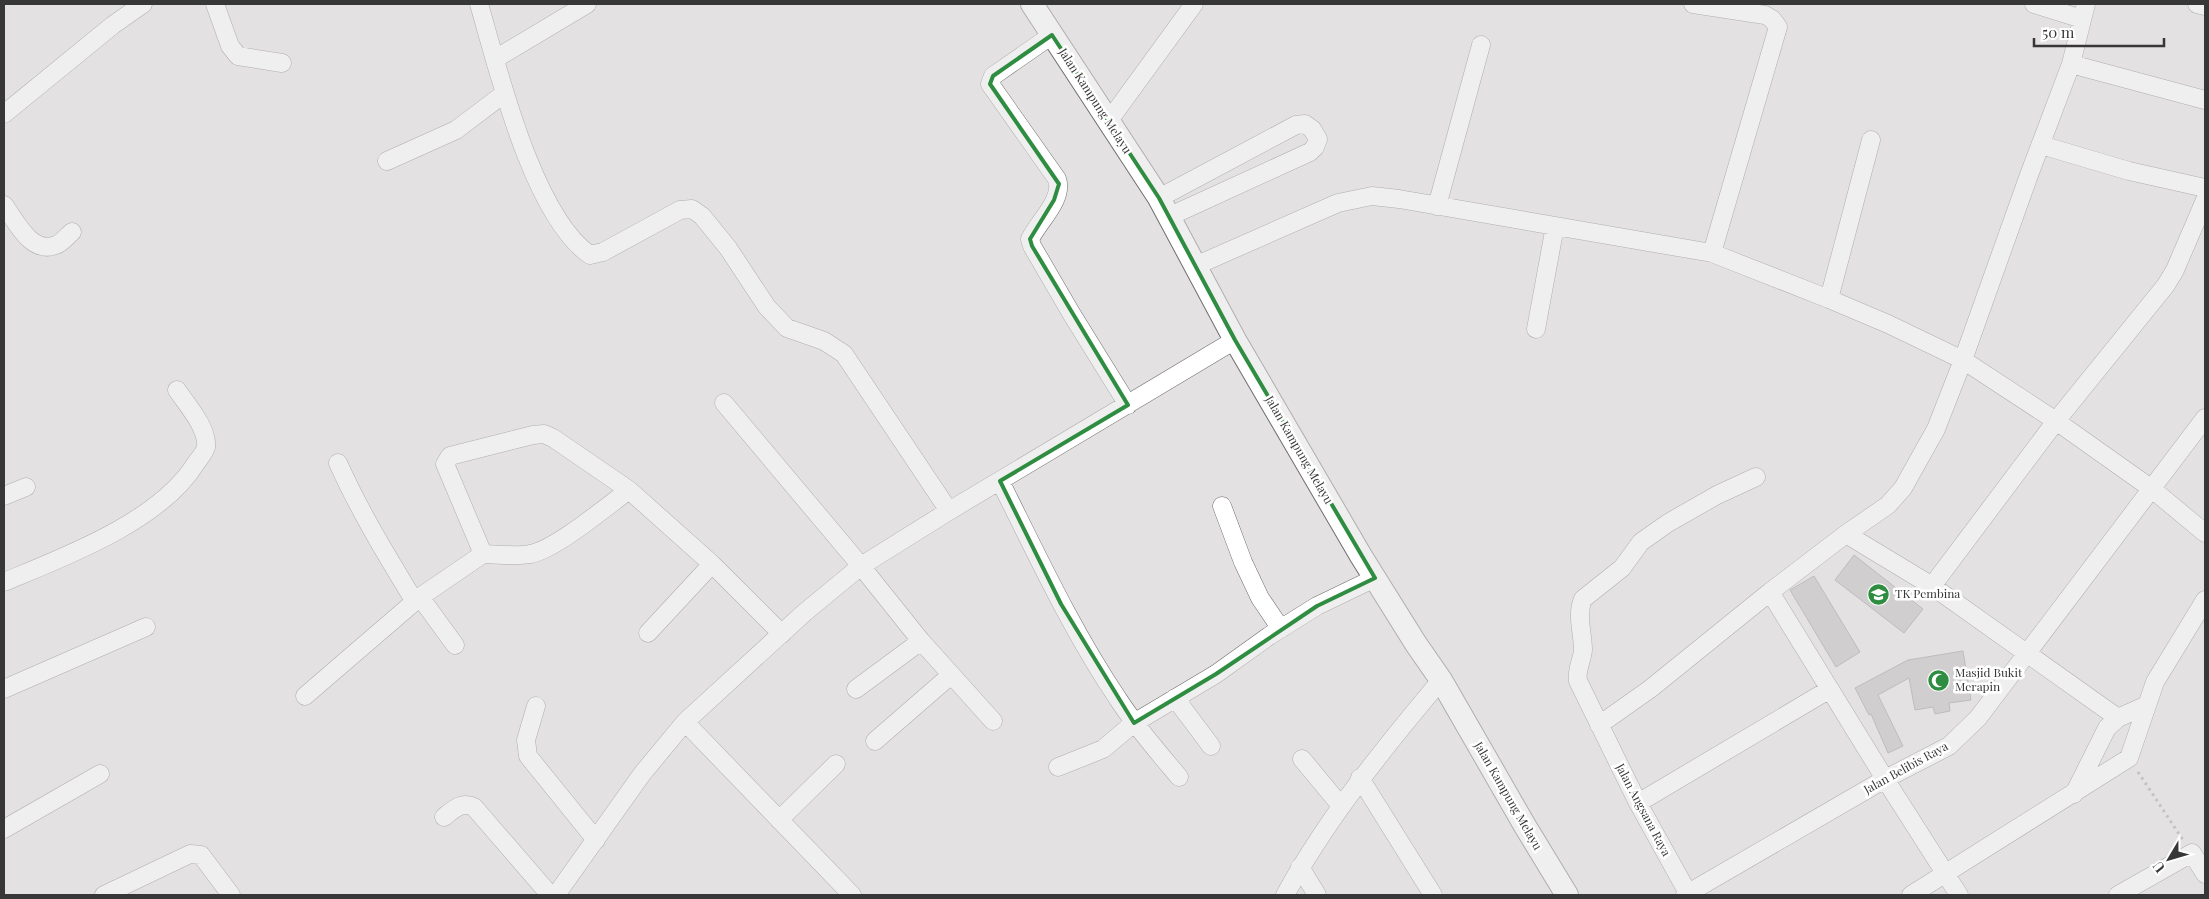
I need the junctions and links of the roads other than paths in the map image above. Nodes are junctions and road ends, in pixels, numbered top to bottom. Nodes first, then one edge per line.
1 (143, 4) edge
2 (215, 4) edge
3 (479, 4) edge
4 (588, 4) edge
5 (1032, 4) edge
6 (1194, 4) edge
7 (1693, 4) edge
8 (2034, 4) edge
9 (2197, 4) edge
10 (2205, 6) edge
11 (2084, 12) edge
12 (1052, 36) junction
13 (1481, 45) dead end
14 (495, 59) junction
15 (282, 63) dead end
16 (2071, 64) junction
17 (505, 93) junction
18 (2205, 100) edge
19 (4, 114) edge
20 (1108, 122) junction
21 (1872, 140) dead end
22 (2041, 145) junction
23 (387, 161) dead end
24 (2205, 188) edge
25 (2205, 200) edge
26 (4, 204) edge
27 (1437, 206) junction
28 (1164, 207) junction
29 (1555, 226) junction
30 (72, 232) dead end
31 (1712, 253) junction
32 (1194, 266) junction
33 (1829, 299) junction
34 (1536, 329) dead end
35 (1235, 340) junction
36 (1963, 360) junction
37 (177, 390) dead end
38 (724, 403) dead end
39 (1128, 405) junction
40 (2205, 418) edge
41 (2056, 421) junction
42 (338, 463) dead end
43 (1756, 477) dead end
44 (1000, 481) junction
45 (26, 487) dead end
46 (2152, 489) junction
47 (628, 490) junction
48 (4, 496) edge
49 (1222, 506) dead end
50 (949, 511) junction
51 (2205, 532) edge
52 (1846, 534) junction
53 (483, 554) junction
54 (712, 564) junction
55 (861, 566) junction
56 (1375, 578) junction
57 (4, 582) edge
58 (1932, 586) junction
59 (1770, 592) junction
60 (418, 599) junction
61 (2205, 600) edge
62 (146, 628) dead end
63 (1281, 629) junction
64 (648, 633) dead end
65 (782, 634) junction
66 (921, 641) junction
67 (455, 645) dead end
68 (2027, 652) junction
69 (952, 675) junction
70 (1441, 680) junction
71 (4, 689) edge
72 (856, 689) dead end
73 (1830, 689) junction
74 (305, 696) dead end
75 (1175, 698) junction
76 (2146, 705) junction
77 (536, 706) dead end
78 (2118, 718) junction
79 (993, 721) dead end
80 (685, 722) junction
81 (1134, 723) junction
82 (1599, 725) junction
83 (875, 741) dead end
84 (1211, 746) dead end
85 (1302, 759) dead end
86 (836, 764) dead end
87 (1058, 767) dead end
88 (100, 774) dead end
89 (1179, 777) dead end
90 (1360, 778) junction
91 (1884, 779) junction
92 (2074, 794) junction
93 (1638, 803) junction
94 (1341, 806) junction
95 (444, 817) dead end
96 (779, 820) junction
97 (4, 829) edge
98 (596, 840) junction
99 (1300, 867) junction
100 (1946, 874) junction
101 (2205, 874) edge
102 (113, 893) edge
103 (231, 895) edge
104 (550, 895) edge
105 (556, 895) edge
106 (852, 895) edge
107 (1285, 895) edge
108 (1317, 895) edge
109 (1433, 895) edge
110 (1567, 895) edge
111 (1687, 895) edge
112 (1911, 895) edge
113 (1959, 895) edge
114 (2118, 895) edge

1 - 19 street
2 - 15 street
3 - 14 street
4 - 14 street
5 - 12 main road, Jalan Kampung Melayu
6 - 20 street
7 - 31 street
8 - 11 street
9 - 10 street
11 - 16 street
12 - 20 main road, Jalan Kampung Melayu
12 - 39 street
13 - 27 street
14 - 17 street
16 - 18 street
16 - 22 street
17 - 23 street
17 - 50 street
20 - 28 main road, Jalan Kampung Melayu
21 - 33 street
22 - 24 street
22 - 36 street
25 - 41 street
26 - 30 street
27 - 29 street
27 - 32 street
28 - 28 street
28 - 32 main road, Jalan Kampung Melayu
29 - 31 street
29 - 34 street
31 - 33 street
32 - 35 main road, Jalan Kampung Melayu
33 - 36 street
35 - 39 street
35 - 56 main road, Jalan Kampung Melayu
36 - 41 street
36 - 52 street
37 - 57 street
38 - 55 street
39 - 44 street
40 - 46 street, Jalan Belibis Raya
41 - 46 street
41 - 58 street
42 - 60 street
43 - 82 street, Jalan Angsana Raya
44 - 50 street
44 - 81 street
45 - 48 street
46 - 51 street
46 - 68 street, Jalan Belibis Raya
47 - 53 street
47 - 53 street
47 - 54 street
49 - 63 street
50 - 55 street
52 - 58 street
52 - 59 street
53 - 60 street
54 - 64 street
54 - 65 street
55 - 65 street
55 - 66 street
56 - 63 street
56 - 70 main road, Jalan Kampung Melayu
58 - 68 street
59 - 73 street
59 - 82 street
60 - 67 street
60 - 74 street
61 - 76 street
62 - 71 street
63 - 75 street
65 - 80 street
66 - 69 street
66 - 72 street
68 - 78 street
68 - 91 street, Jalan Belibis Raya
69 - 79 street
69 - 83 street
70 - 90 street
70 - 110 main road, Jalan Kampung Melayu
73 - 91 street
73 - 93 street
75 - 81 street
75 - 84 street
76 - 78 street
76 - 92 street
77 - 98 street
78 - 92 street
80 - 96 street
80 - 98 street
81 - 87 street
81 - 89 street
82 - 93 street, Jalan Angsana Raya
85 - 94 street
86 - 96 street
88 - 97 street
90 - 94 street
90 - 109 street
91 - 100 street
91 - 111 street, Jalan Belibis Raya
92 - 100 street
93 - 111 street, Jalan Angsana Raya
94 - 99 street
95 - 104 street
96 - 106 street
98 - 105 street
99 - 107 street
99 - 108 street
100 - 112 street
100 - 113 street
101 - 114 street
102 - 103 street

